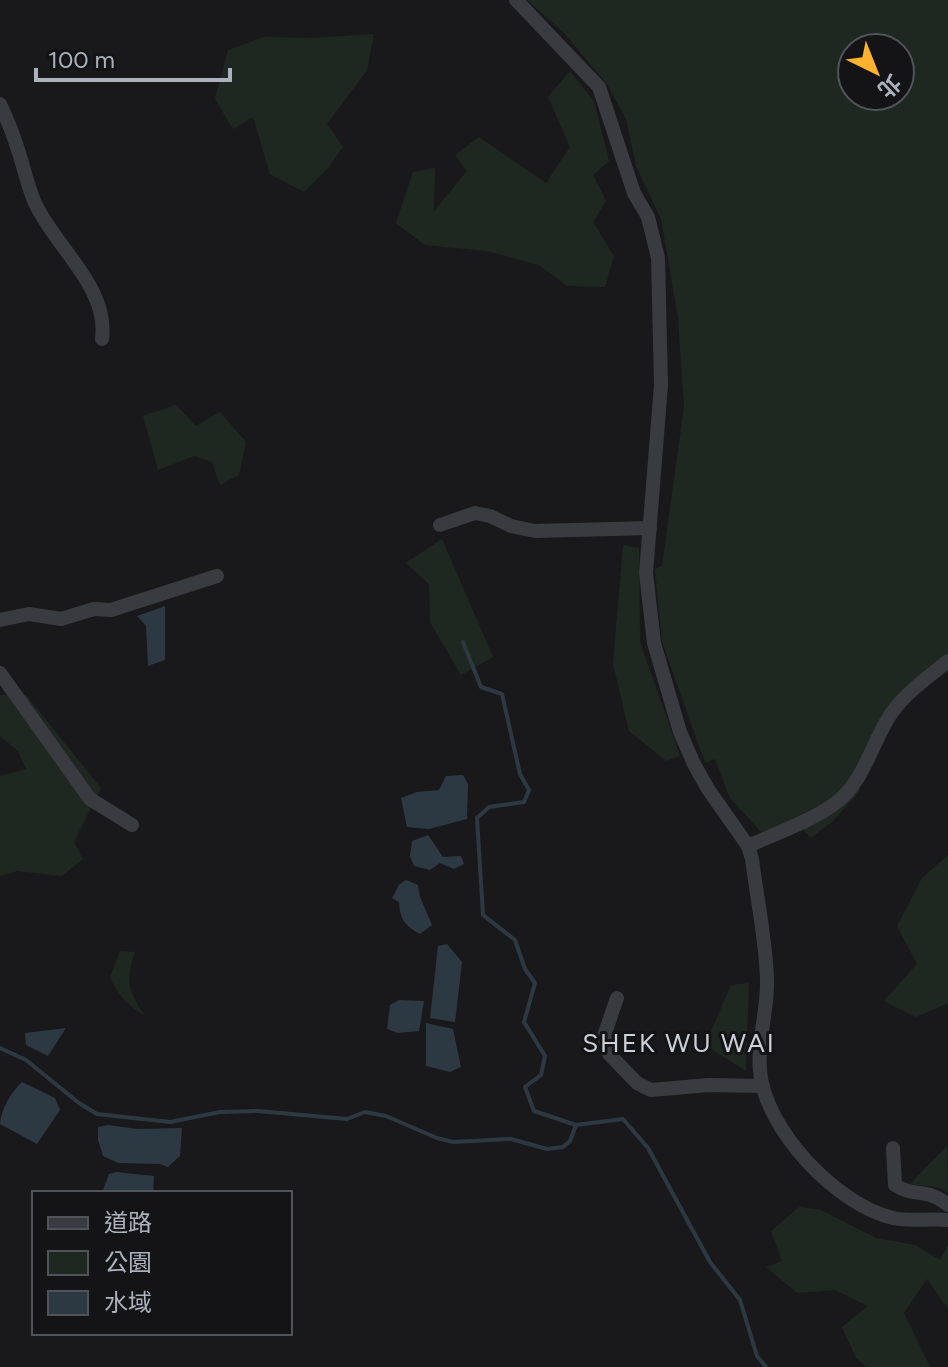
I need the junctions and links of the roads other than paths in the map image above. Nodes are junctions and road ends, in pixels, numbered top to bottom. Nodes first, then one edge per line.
1 (516, 0) edge
2 (0, 104) edge
3 (102, 339) dead end
4 (440, 525) dead end
5 (650, 528) junction
6 (217, 576) dead end
7 (0, 620) edge
8 (948, 661) edge
9 (0, 673) edge
10 (132, 825) dead end
11 (748, 846) junction
12 (617, 998) dead end
13 (763, 1086) junction
14 (893, 1148) dead end
15 (948, 1205) edge
16 (948, 1220) edge

1 - 5 street
2 - 3 street
4 - 5 street
5 - 11 street
6 - 7 street
8 - 11 street
9 - 10 street
11 - 13 street
12 - 13 street
13 - 16 street
14 - 15 street

